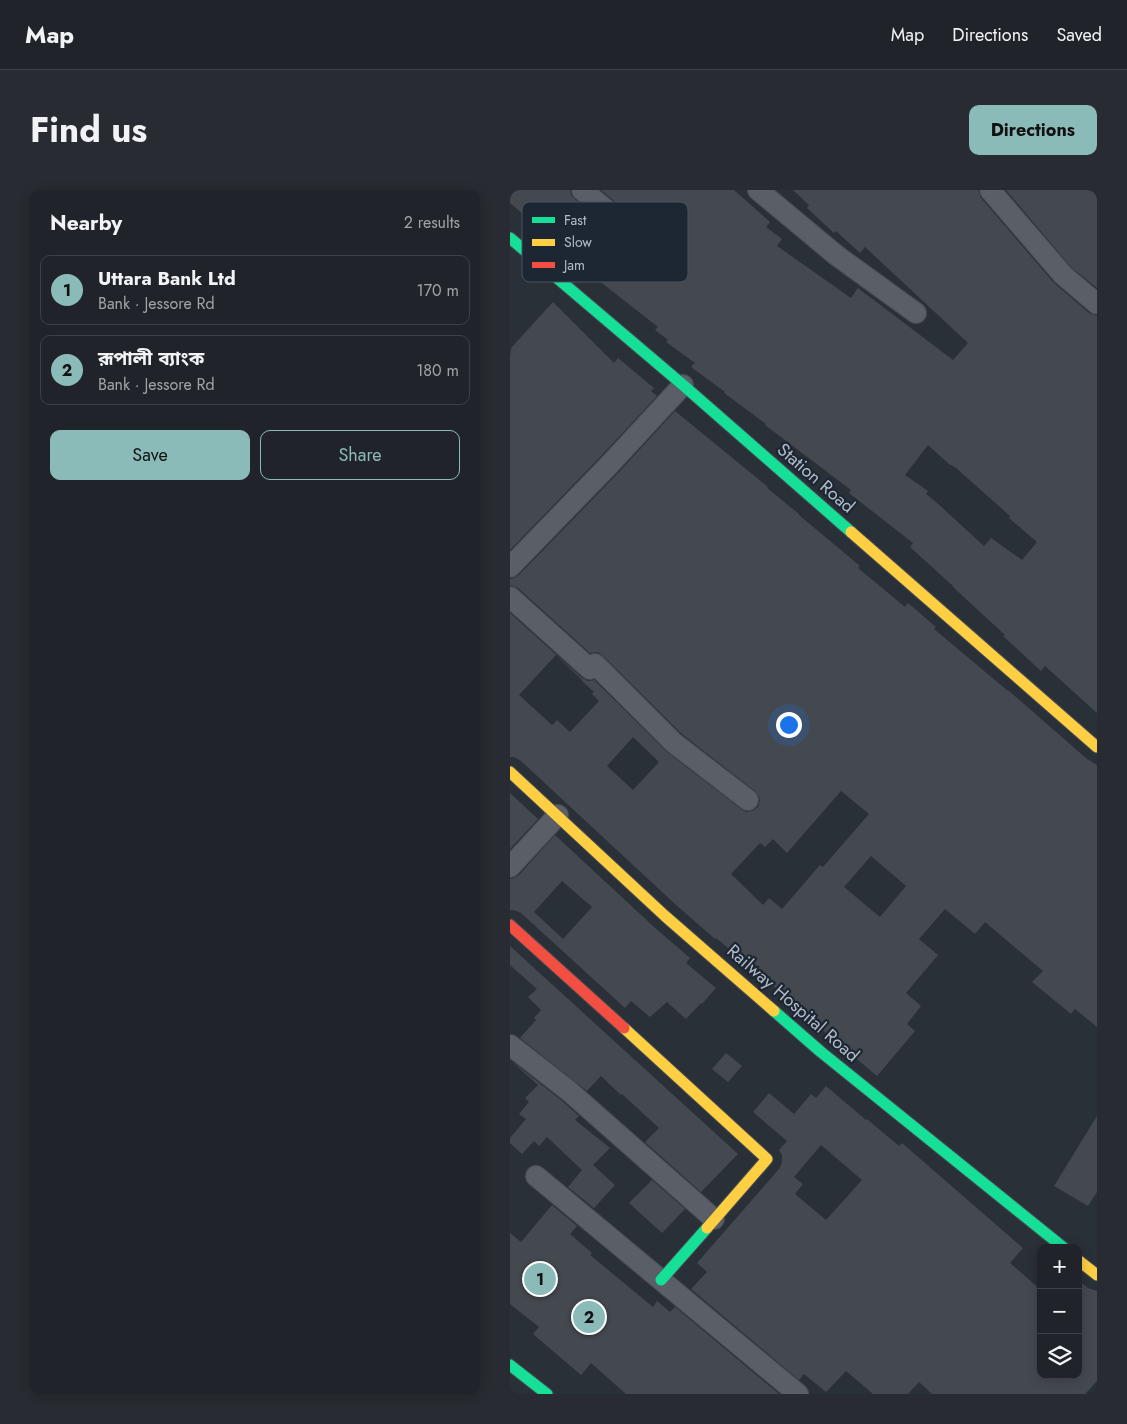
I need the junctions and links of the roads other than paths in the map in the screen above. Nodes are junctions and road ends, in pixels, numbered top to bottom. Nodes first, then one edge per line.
1 (582, 190) edge
2 (758, 190) edge
3 (990, 190) edge
4 (597, 202) edge
5 (510, 238) edge
6 (522, 248) edge
7 (562, 282) edge
8 (1097, 304) edge
9 (916, 313) dead end
10 (684, 385) junction
11 (510, 567) edge
12 (510, 597) edge
13 (1097, 747) edge
14 (510, 772) edge
15 (748, 800) dead end
16 (558, 816) junction
17 (510, 867) edge
18 (510, 925) edge
19 (510, 1044) edge
20 (536, 1176) dead end
21 (714, 1219) junction
22 (1059, 1244) edge
23 (1082, 1263) edge
24 (1097, 1275) edge
25 (661, 1280) junction
26 (510, 1365) edge
27 (547, 1394) edge
28 (798, 1394) edge

1 - 4 street
2 - 9 street
3 - 8 street
5 - 6 main road, Station Road
7 - 10 main road, Station Road
10 - 11 street
10 - 13 main road, Station Road
12 - 15 street
14 - 16 main road, Railway Hospital Road
16 - 17 street
16 - 22 main road, Railway Hospital Road
18 - 21 main road
19 - 21 street
20 - 25 street
21 - 25 main road
23 - 24 main road
25 - 28 street
26 - 27 main road

